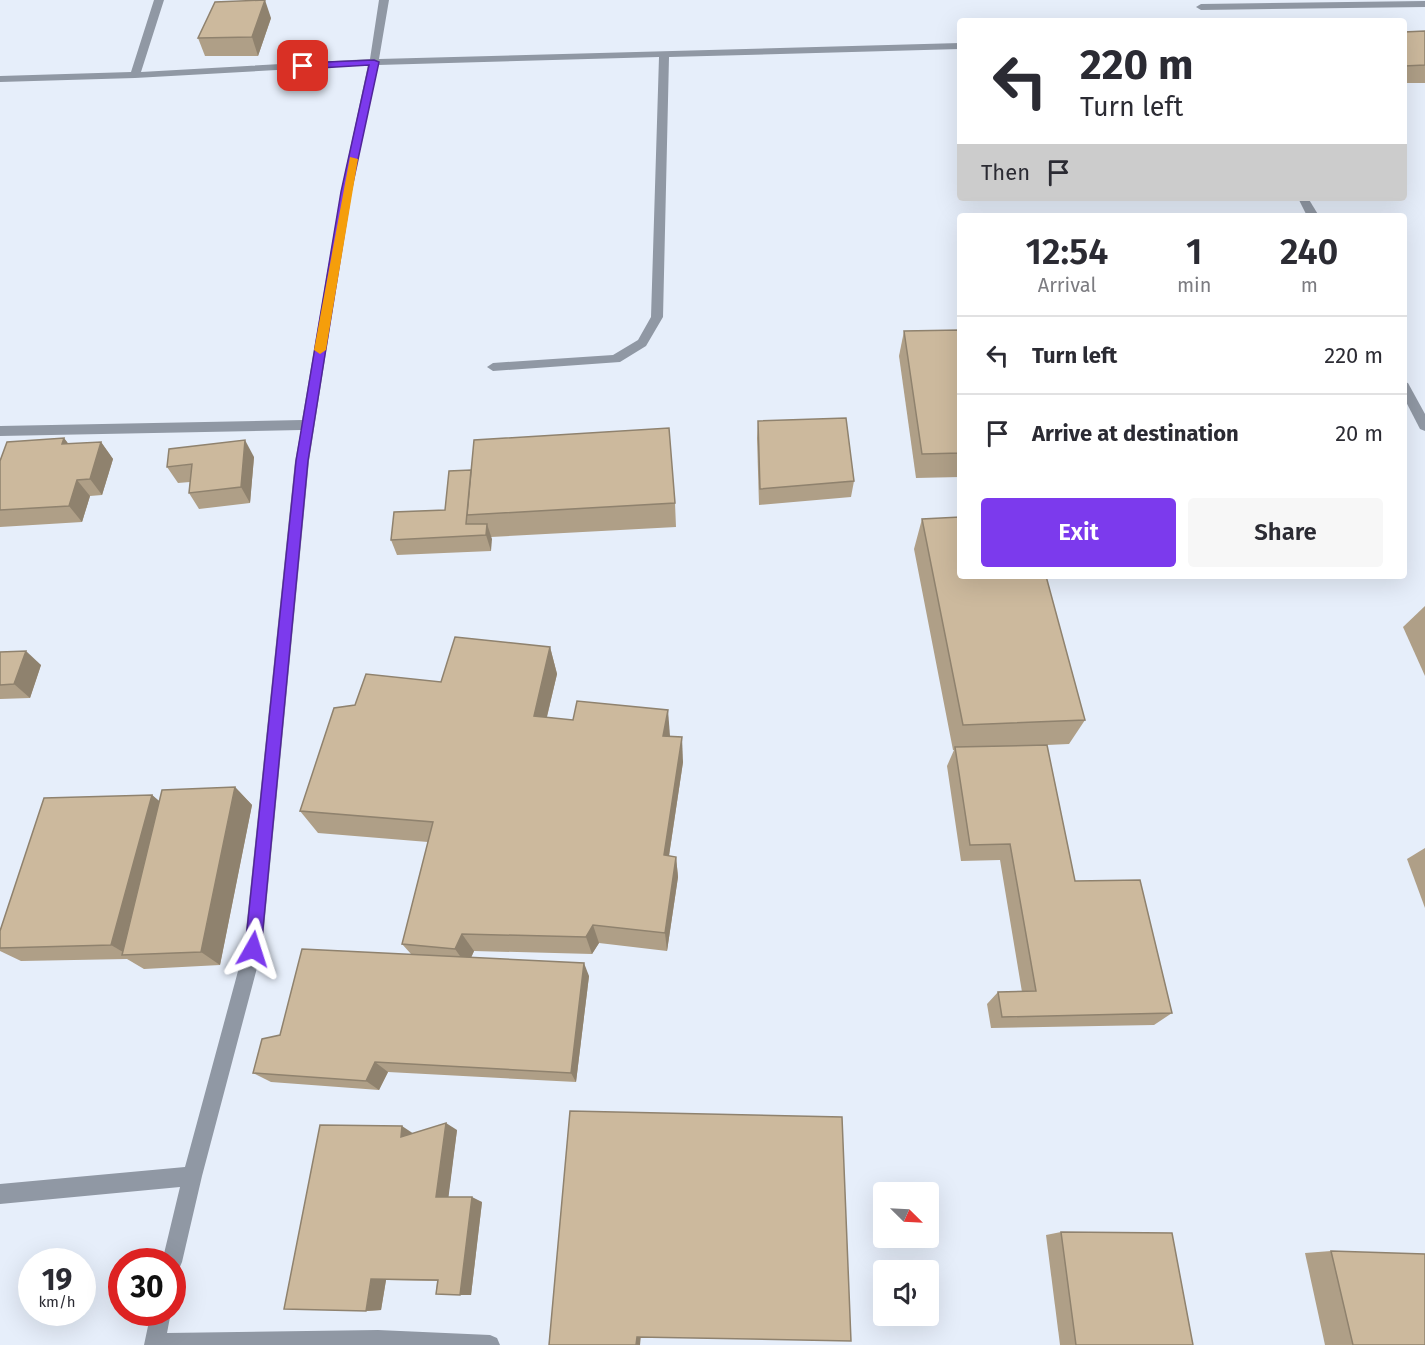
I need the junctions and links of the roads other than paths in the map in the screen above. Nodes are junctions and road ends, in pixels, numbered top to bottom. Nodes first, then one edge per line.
1 (159, 0) edge
2 (384, 0) edge
3 (1199, 4) edge
4 (1425, 4) edge
5 (1206, 18) edge
6 (957, 46) edge
7 (664, 55) junction
8 (374, 62) junction
9 (135, 75) junction
10 (0, 79) edge
11 (493, 367) dead end
12 (1407, 392) edge
13 (308, 425) junction
14 (1425, 426) edge
15 (0, 431) edge
16 (192, 1176) junction
17 (0, 1194) edge
18 (175, 1248) edge
19 (158, 1326) edge
20 (154, 1344) edge
21 (490, 1345) edge

1 - 9 street
2 - 8 street
3 - 4 street
3 - 5 street
6 - 7 street
7 - 8 street
7 - 11 street
8 - 9 street
8 - 13 street
9 - 10 street
12 - 14 street
13 - 15 street
13 - 16 street
16 - 17 street
16 - 18 street
19 - 20 street
20 - 21 street

